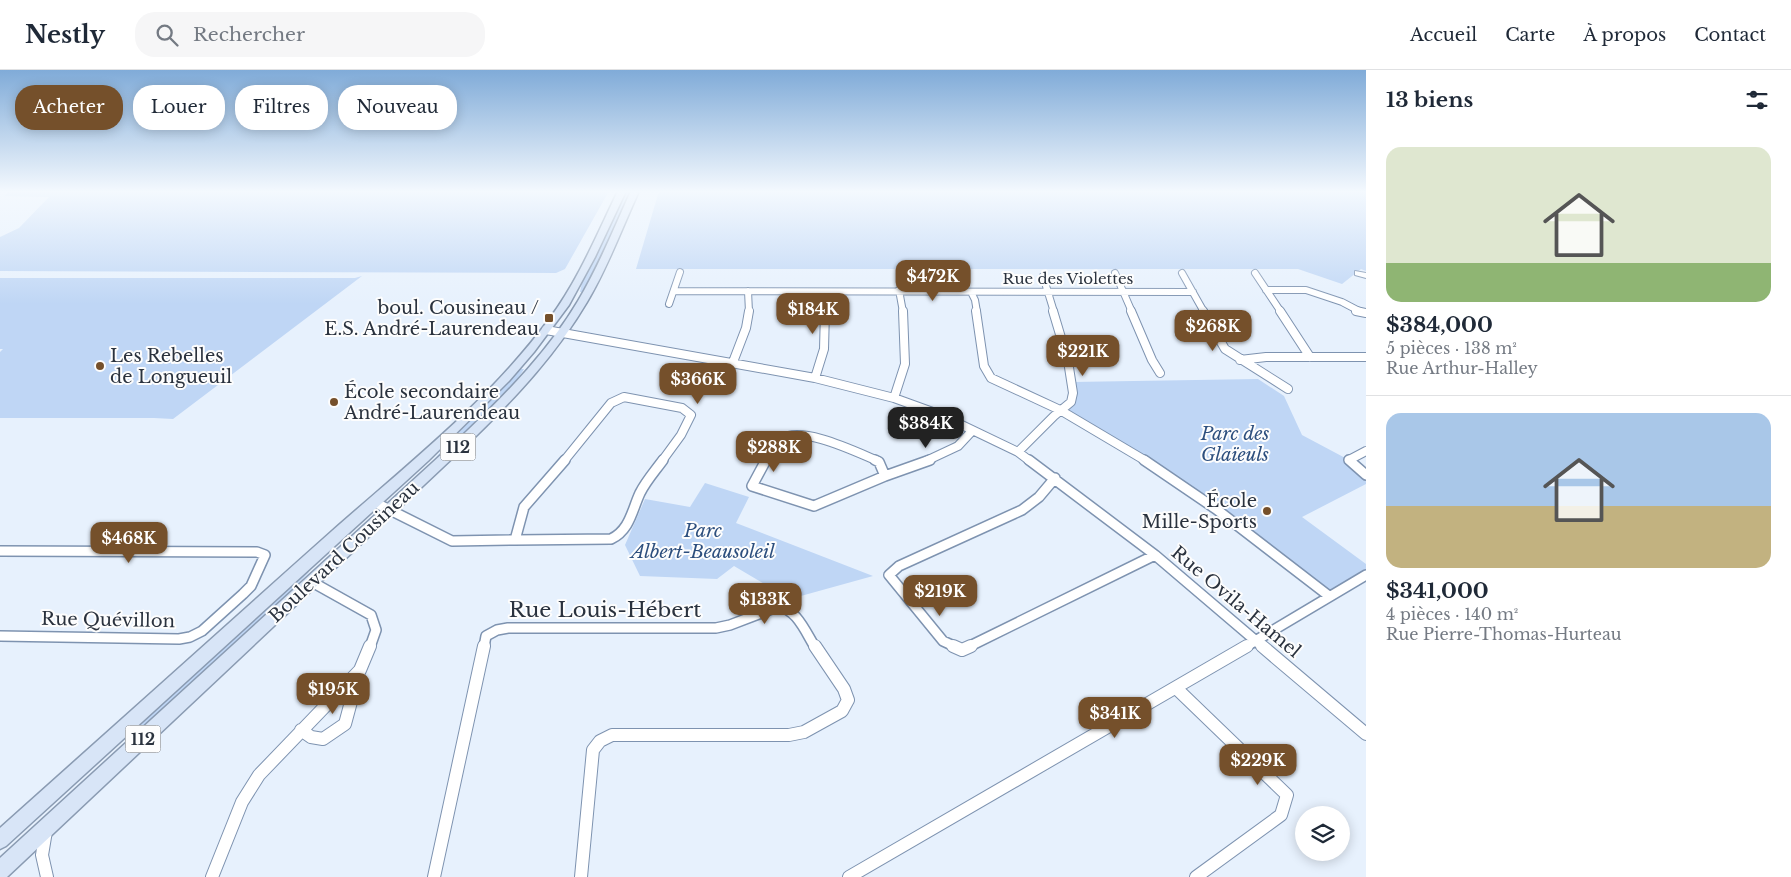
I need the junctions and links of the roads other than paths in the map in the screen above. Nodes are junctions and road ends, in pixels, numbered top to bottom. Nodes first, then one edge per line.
1 (604, 229) edge
2 (618, 229) edge
3 (680, 272) dead end
4 (1255, 272) dead end
5 (1115, 273) dead end
6 (1182, 273) dead end
7 (1043, 276) dead end
8 (900, 290) junction
9 (1266, 290) junction
10 (674, 291) junction
11 (748, 291) junction
12 (1121, 291) junction
13 (822, 292) junction
14 (970, 292) junction
15 (1046, 292) junction
16 (1193, 292) junction
17 (669, 304) dead end
18 (1366, 313) edge
19 (546, 330) junction
20 (562, 333) junction
21 (1310, 357) junction
22 (1366, 357) edge
23 (1240, 360) junction
24 (733, 362) junction
25 (1160, 373) dead end
26 (815, 378) junction
27 (1288, 390) dead end
28 (894, 398) junction
29 (1060, 410) junction
30 (972, 431) junction
31 (1366, 450) edge
32 (1018, 452) junction
33 (1366, 475) edge
34 (885, 476) junction
35 (1055, 478) junction
36 (374, 502) junction
37 (390, 510) junction
38 (515, 541) junction
39 (0, 551) edge
40 (1155, 555) junction
41 (1366, 575) edge
42 (312, 582) junction
43 (1329, 596) junction
44 (0, 636) edge
45 (1256, 640) junction
46 (360, 670) junction
47 (1176, 688) junction
48 (301, 730) junction
49 (1366, 734) edge
50 (46, 828) junction
51 (0, 840) edge
52 (0, 871) edge
53 (47, 877) edge
54 (212, 877) edge
55 (434, 877) edge
56 (580, 877) edge
57 (849, 877) edge
58 (1196, 877) edge

1 - 19 main road, Boulevard Cousineau / 112
2 - 20 main road, Boulevard Cousineau / 112
3 - 10 street
4 - 9 street
5 - 12 street
6 - 16 street
7 - 15 street
8 - 13 street, Rue des Violettes
8 - 14 street, Rue des Violettes
8 - 28 street
9 - 18 street
9 - 21 street
10 - 11 street, Rue des Violettes
10 - 17 street
11 - 13 street, Rue des Violettes
11 - 24 street
12 - 15 street, Rue des Violettes
12 - 16 street, Rue des Violettes
12 - 25 street
13 - 26 street
14 - 15 street, Rue des Violettes
14 - 29 street
15 - 29 street
16 - 23 street
19 - 20 street, Rue Ovila-Hamel
19 - 36 main road, Boulevard Cousineau / 112
20 - 24 street, Rue Ovila-Hamel
20 - 37 main road, Boulevard Cousineau / 112
21 - 22 street
21 - 23 street
23 - 27 street
24 - 26 street, Rue Ovila-Hamel
26 - 28 street, Rue Ovila-Hamel
28 - 30 street, Rue Ovila-Hamel
29 - 32 street
29 - 43 street
30 - 32 street, Rue Ovila-Hamel
30 - 34 street
31 - 33 street
32 - 35 street, Rue Ovila-Hamel
34 - 34 street
35 - 40 street, Rue Ovila-Hamel
35 - 40 street
36 - 37 street
36 - 51 main road, Boulevard Cousineau / 112
37 - 38 street
37 - 42 main road, Boulevard Cousineau / 112
38 - 38 street
39 - 44 street, Rue Quévillon
40 - 45 street, Rue Ovila-Hamel
41 - 43 street
42 - 46 street
42 - 50 main road, Boulevard Cousineau / 112
43 - 45 street
45 - 47 street
45 - 49 street, Rue Ovila-Hamel
46 - 48 street
46 - 48 street
47 - 57 street
47 - 58 street
48 - 54 street
50 - 52 main road, Boulevard Cousineau / 112
50 - 53 street
55 - 56 street, Rue Louis-Hébert

